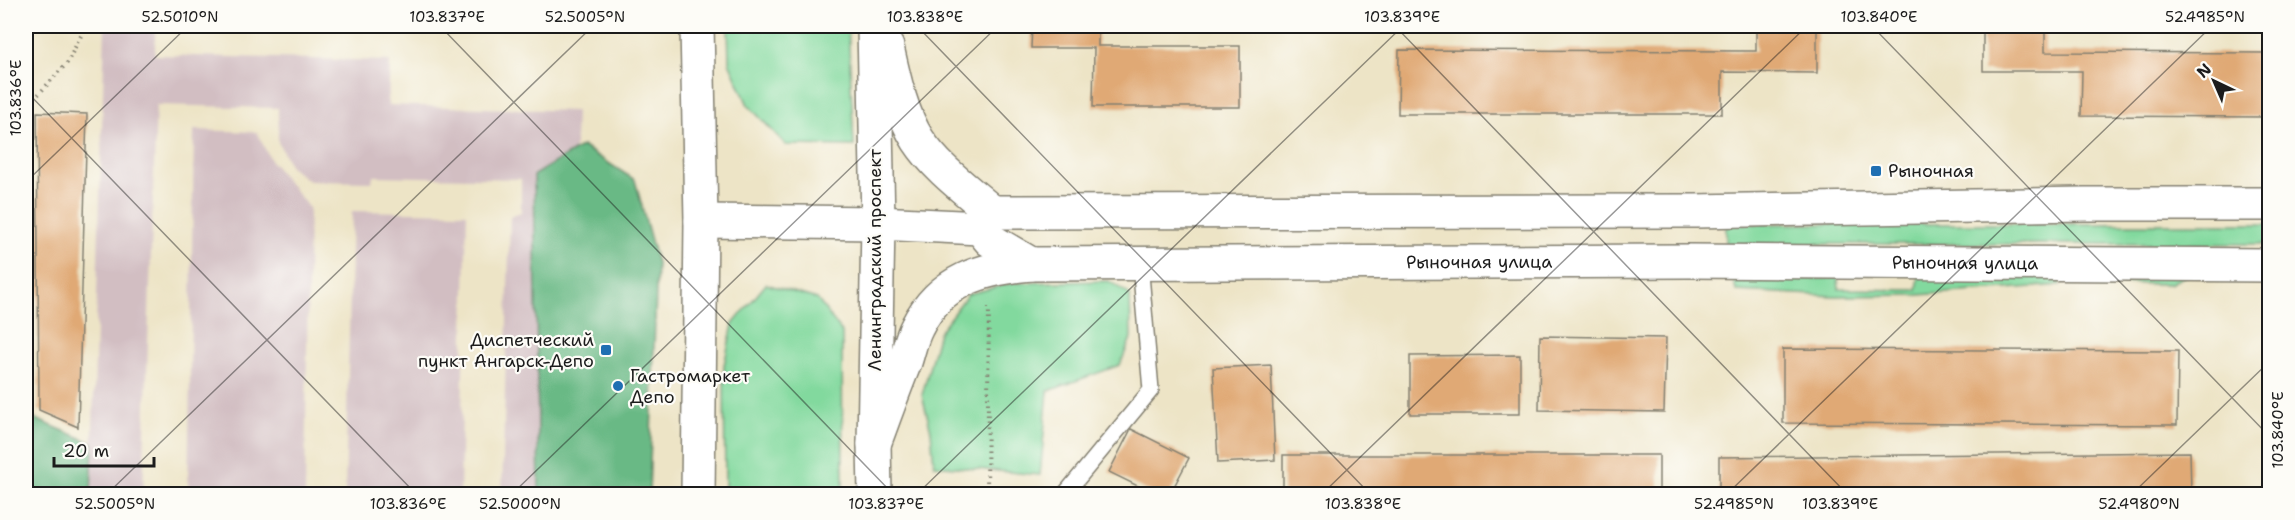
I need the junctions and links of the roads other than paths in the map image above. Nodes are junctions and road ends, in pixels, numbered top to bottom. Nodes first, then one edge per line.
1 (697, 26) edge
2 (874, 26) edge
3 (882, 26) edge
4 (2270, 204) edge
5 (1695, 211) junction
6 (986, 220) junction
7 (701, 221) junction
8 (878, 223) junction
9 (1689, 261) junction
10 (1140, 263) junction
11 (1031, 264) junction
12 (2270, 265) edge
13 (874, 444) junction
14 (698, 495) edge
15 (875, 495) edge
16 (1065, 495) edge

1 - 7 street
2 - 8 street, Ленинградский проспект
3 - 6 street
4 - 5 street
5 - 6 street
5 - 9 street
6 - 8 street
6 - 11 street
7 - 8 street
7 - 14 street
8 - 13 street, Ленинградский проспект
9 - 10 street, Рыночная улица
9 - 12 street, Рыночная улица
10 - 11 street, Рыночная улица
10 - 16 lane
11 - 13 street, Рыночная улица
13 - 15 street, Ленинградский проспект

